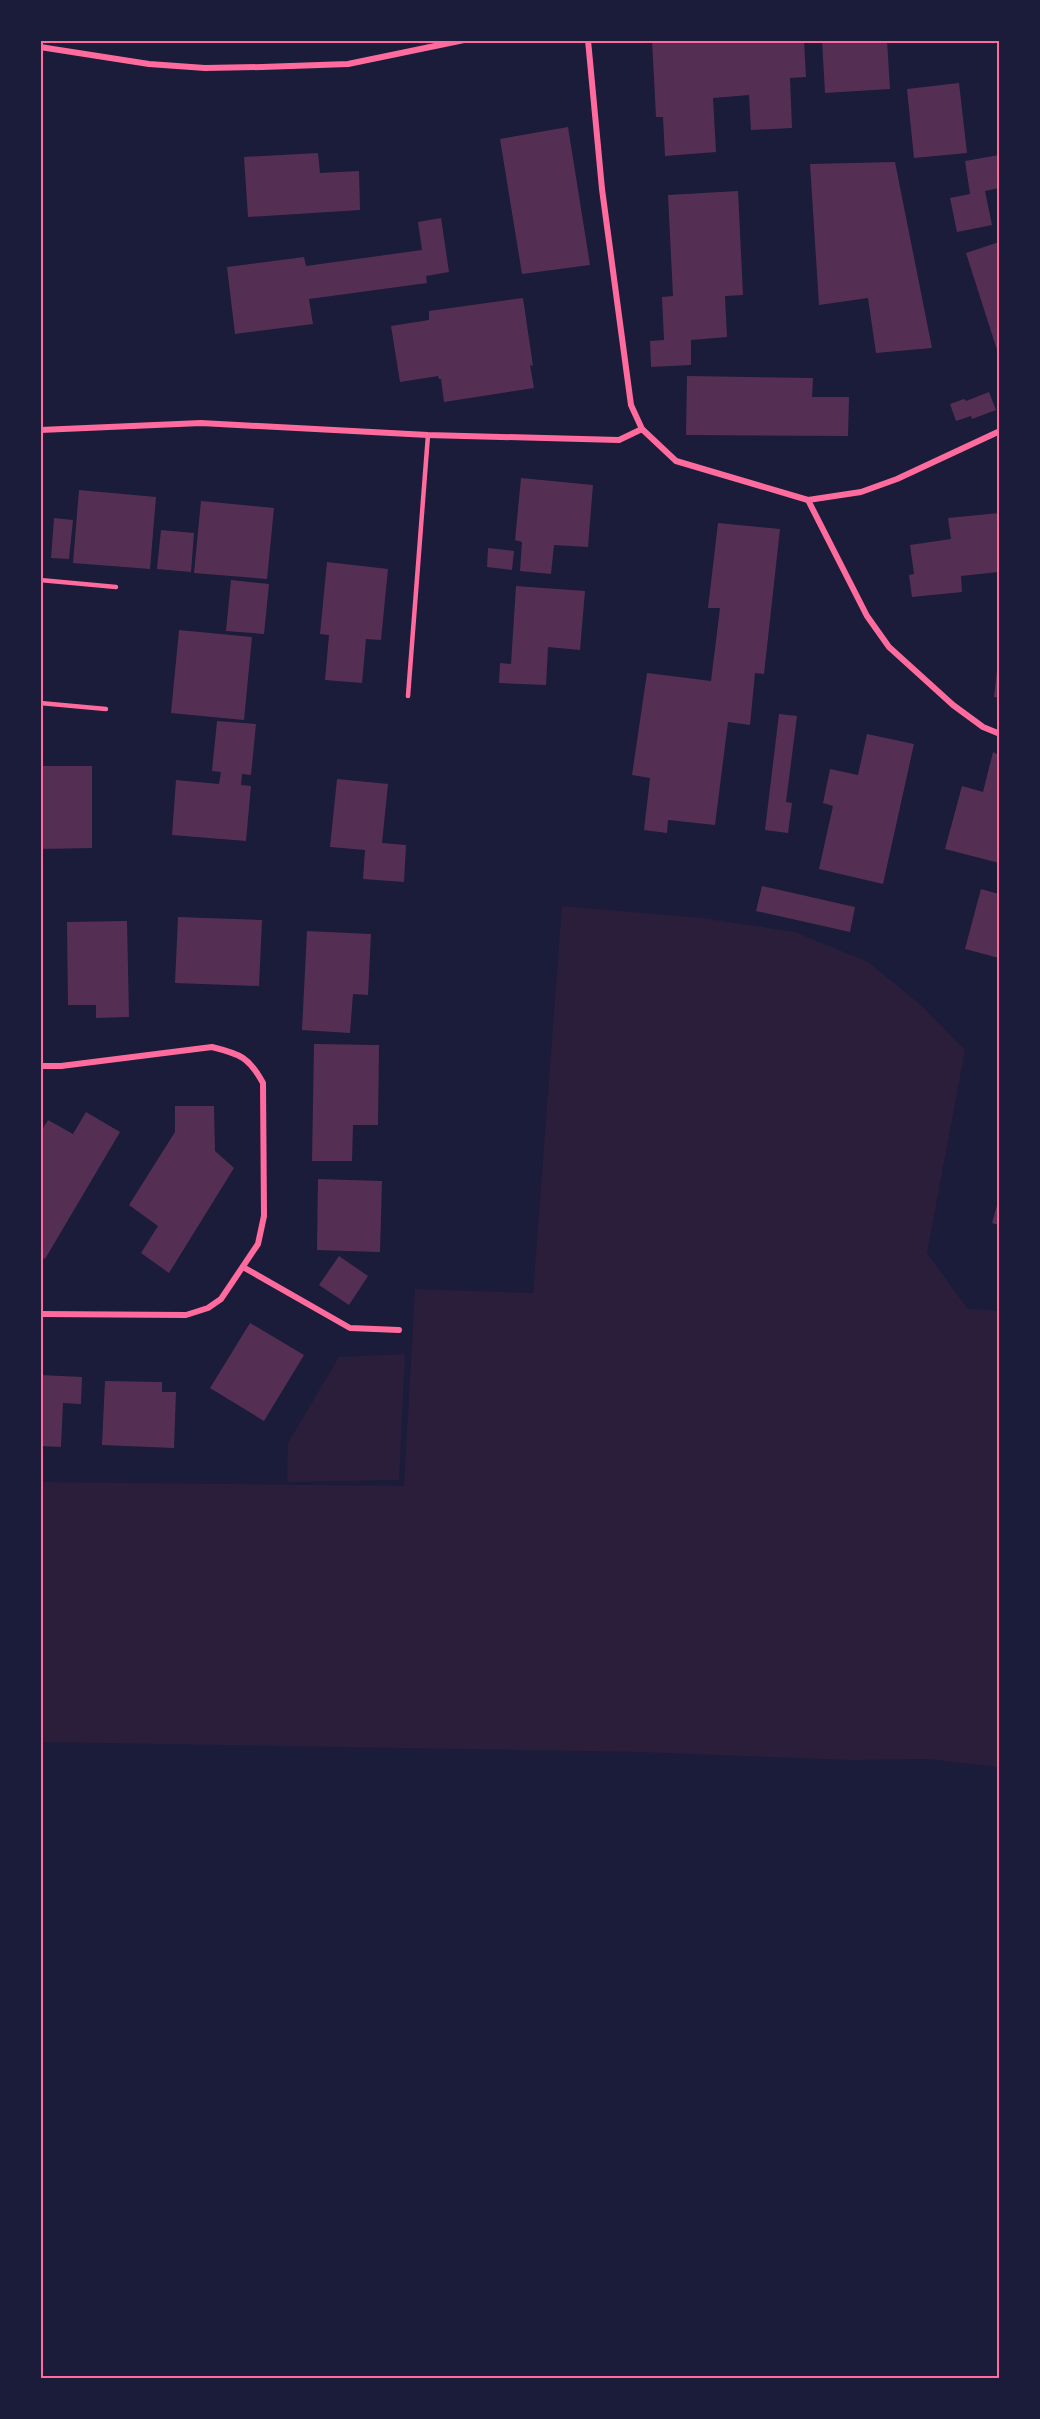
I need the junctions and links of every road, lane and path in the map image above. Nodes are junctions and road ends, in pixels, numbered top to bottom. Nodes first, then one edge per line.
1 (464, 40) edge
2 (588, 40) edge
3 (40, 47) edge
4 (642, 429) junction
5 (40, 430) edge
6 (999, 431) edge
7 (429, 435) junction
8 (808, 500) junction
9 (40, 579) edge
10 (116, 587) dead end
11 (408, 696) dead end
12 (40, 704) edge
13 (106, 709) dead end
14 (999, 734) edge
15 (40, 1066) edge
16 (243, 1267) junction
17 (40, 1314) edge
18 (399, 1330) dead end

1 - 3 street
2 - 4 street
4 - 7 street
4 - 8 street
5 - 7 street
6 - 8 street
7 - 11 lane
8 - 14 street
9 - 10 lane
12 - 13 lane
15 - 16 street
16 - 17 street
16 - 18 street

